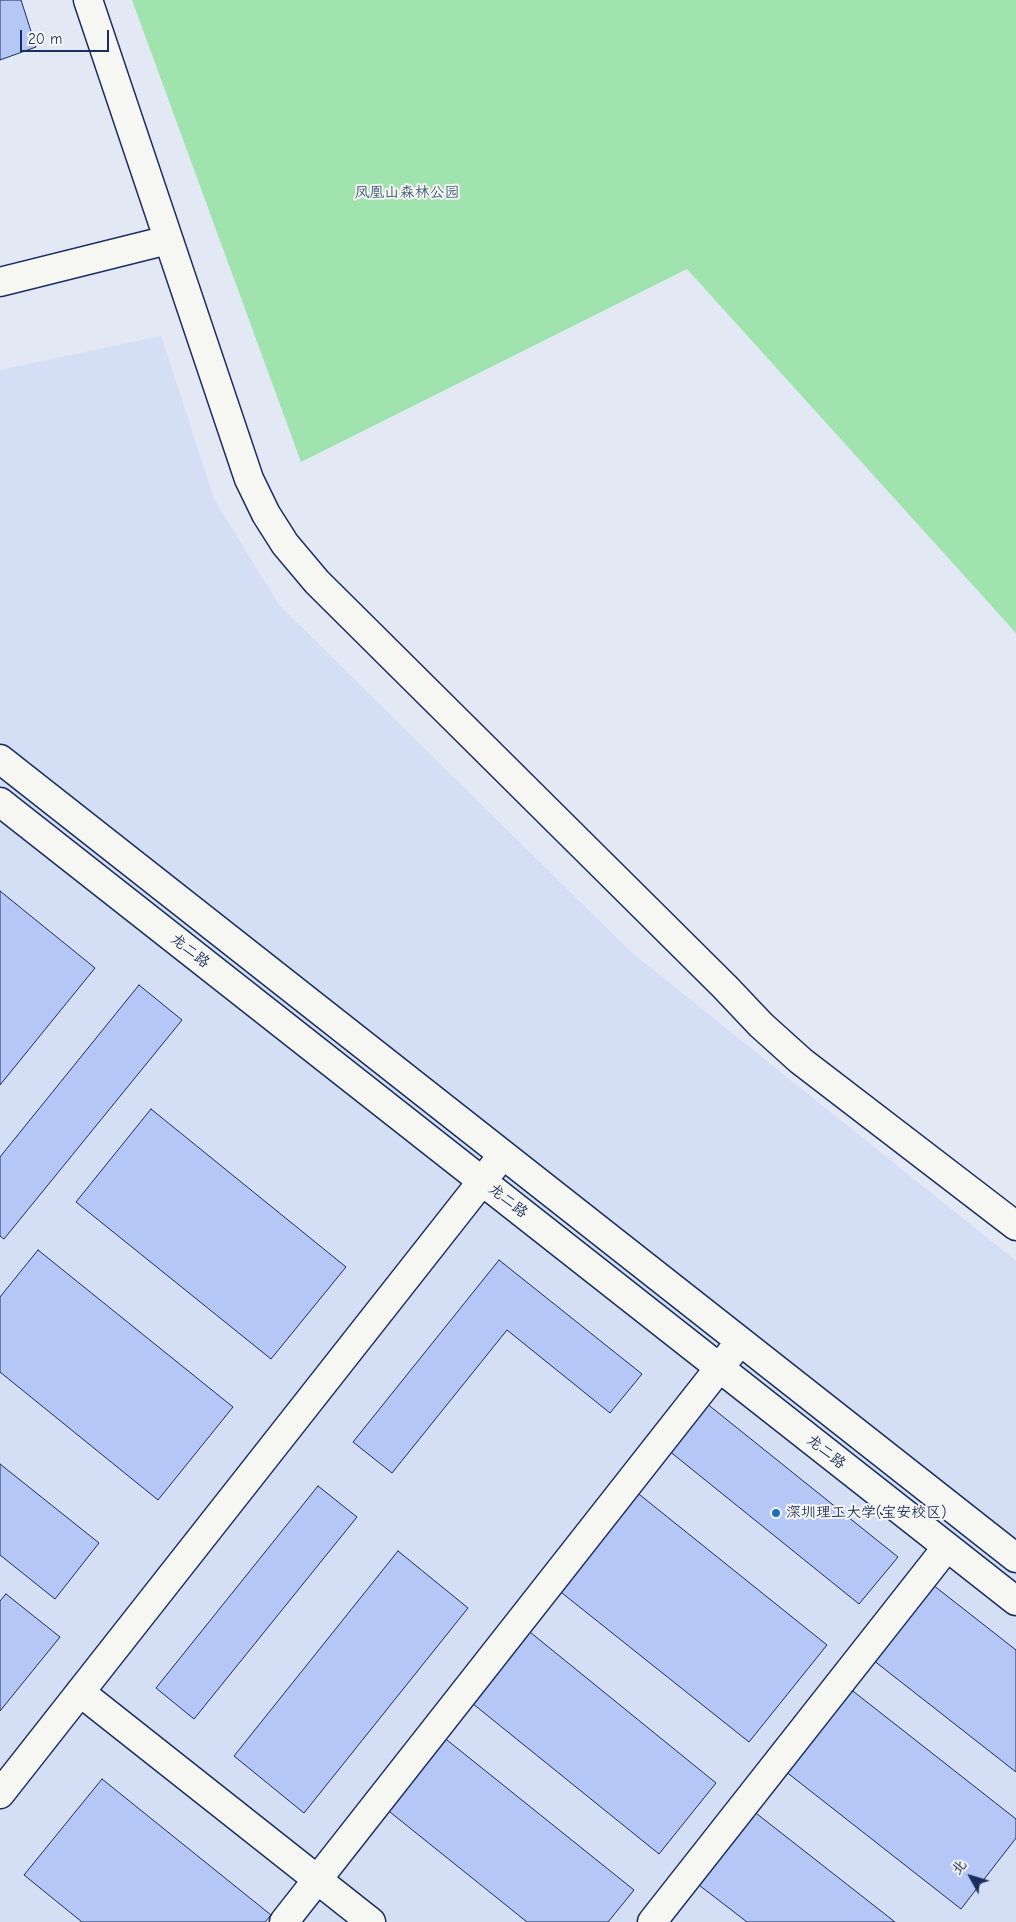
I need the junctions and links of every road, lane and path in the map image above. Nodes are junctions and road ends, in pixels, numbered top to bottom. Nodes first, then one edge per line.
1 (88, 0) edge
2 (168, 240) junction
3 (0, 282) edge
4 (0, 759) edge
5 (0, 802) edge
6 (503, 1154) junction
7 (482, 1181) junction
8 (1016, 1226) edge
9 (741, 1341) junction
10 (720, 1368) junction
11 (947, 1547) junction
12 (1016, 1558) edge
13 (1016, 1601) edge
14 (80, 1692) junction
15 (0, 1794) edge
16 (317, 1880) junction
17 (284, 1922) edge
18 (371, 1922) edge
19 (652, 1922) edge

1 - 2 street
2 - 3 street
2 - 8 street
4 - 6 street
5 - 7 street, 龙二路
6 - 7 street
6 - 9 street
7 - 10 street, 龙二路
7 - 14 street
9 - 10 street
9 - 12 street
10 - 11 street, 龙二路
10 - 16 street
11 - 13 street, 龙二路
11 - 19 street
14 - 15 street
14 - 16 street
16 - 17 street
16 - 18 street

